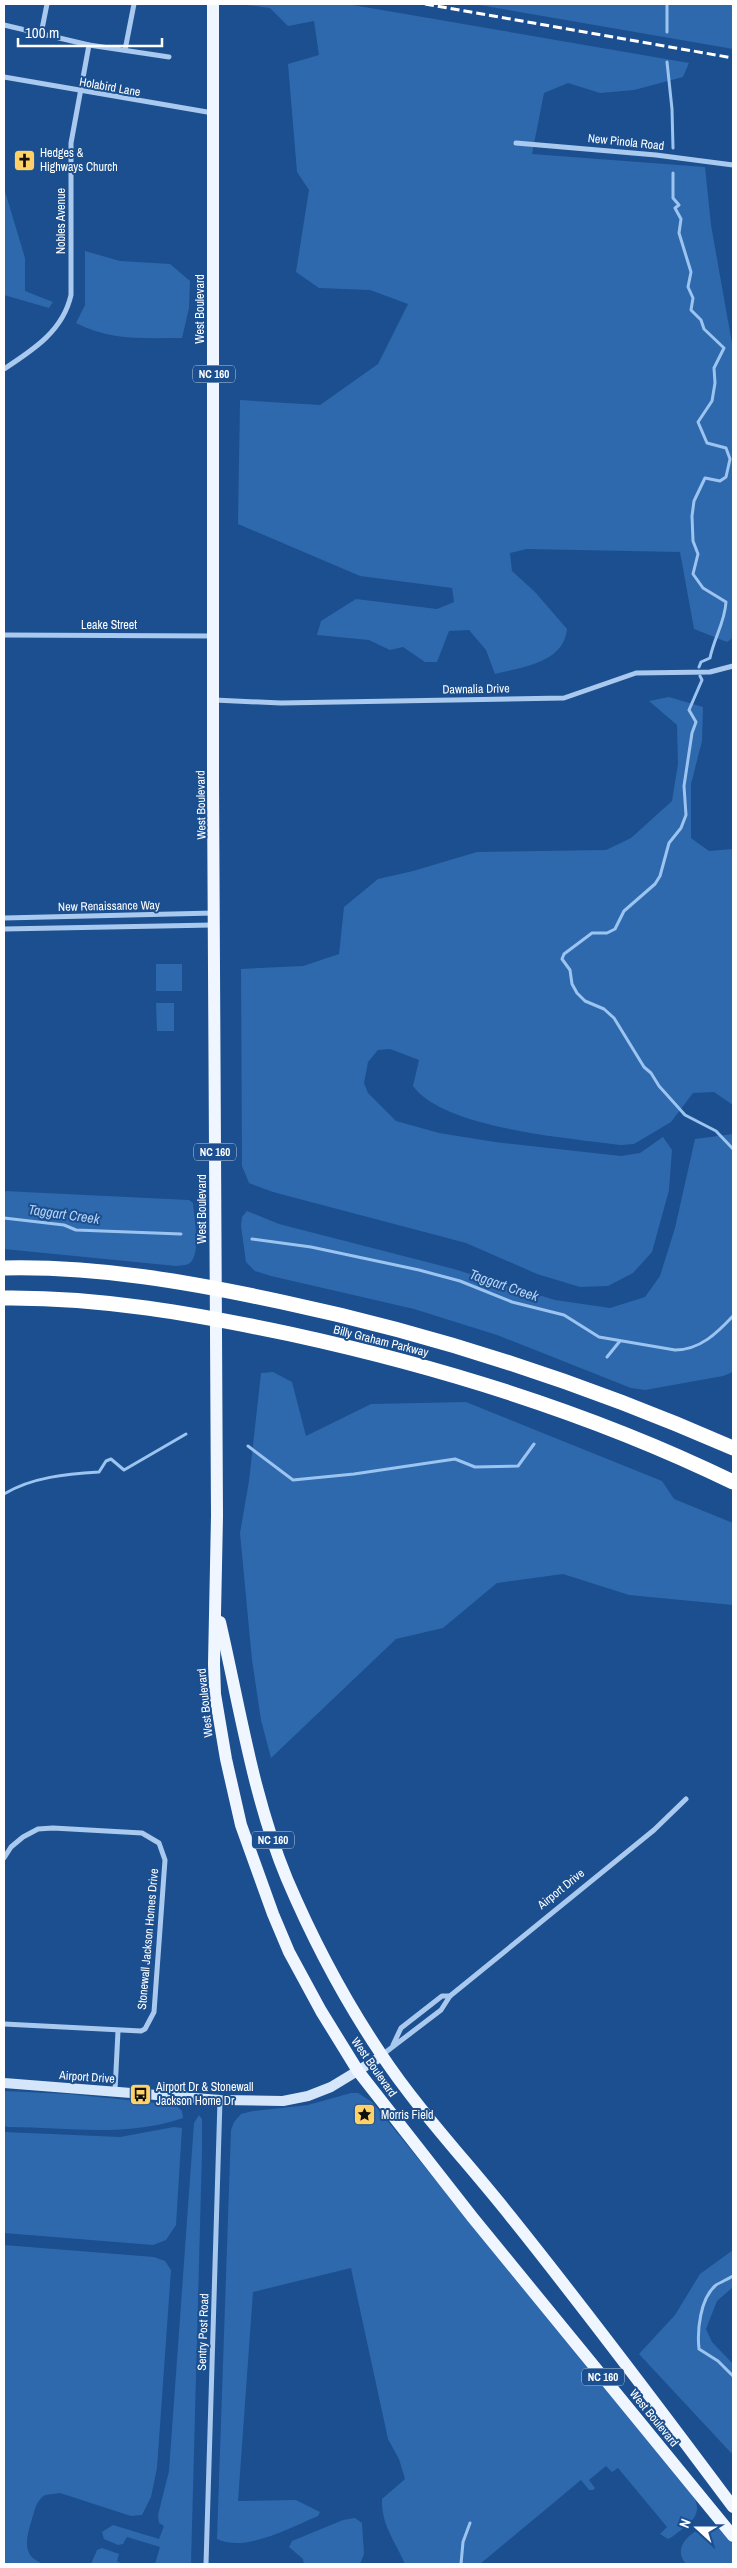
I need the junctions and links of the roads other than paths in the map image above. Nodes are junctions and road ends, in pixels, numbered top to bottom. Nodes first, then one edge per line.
1 (47, 4) edge
2 (134, 4) edge
3 (213, 4) edge
4 (4, 26) edge
5 (41, 34) junction
6 (89, 45) junction
7 (125, 50) junction
8 (168, 57) dead end
9 (4, 77) edge
10 (81, 92) junction
11 (213, 113) junction
12 (516, 143) dead end
13 (733, 165) edge
14 (4, 369) edge
15 (4, 635) edge
16 (215, 636) junction
17 (733, 666) edge
18 (214, 700) junction
19 (4, 918) edge
20 (215, 919) junction
21 (4, 929) edge
22 (4, 1268) edge
23 (216, 1288) junction
24 (4, 1298) edge
25 (217, 1318) junction
26 (733, 1448) edge
27 (733, 1482) edge
28 (216, 1605) junction
29 (686, 1799) dead end
30 (4, 1858) edge
31 (450, 1996) junction
32 (4, 2024) edge
33 (118, 2031) junction
34 (393, 2045) junction
35 (382, 2056) junction
36 (358, 2071) junction
37 (4, 2083) edge
38 (115, 2092) junction
39 (220, 2100) junction
40 (733, 2507) edge
41 (733, 2536) edge
42 (206, 2564) edge

1 - 5 street
2 - 7 street
3 - 11 main road, West Boulevard / NC 160
4 - 5 street
5 - 6 street
6 - 7 street
6 - 10 street, Nobles Avenue
7 - 8 street
9 - 10 street, Holabird Lane
10 - 11 street, Holabird Lane
10 - 14 street, Nobles Avenue
11 - 16 main road, West Boulevard / NC 160
12 - 13 street, New Pinola Road
15 - 16 street, Leake Street
16 - 18 main road, West Boulevard / NC 160
17 - 18 street, Dawnalia Drive
18 - 20 main road, West Boulevard / NC 160
19 - 20 street, New Renaissance Way
20 - 21 street, New Renaissance Way
20 - 23 main road, West Boulevard / NC 160
22 - 23 highway, Billy Graham Parkway
23 - 25 main road, West Boulevard / NC 160
23 - 26 highway, Billy Graham Parkway
24 - 25 highway, Billy Graham Parkway
25 - 27 highway, Billy Graham Parkway
25 - 28 main road, West Boulevard / NC 160
28 - 35 main road, West Boulevard / NC 160
28 - 36 main road, West Boulevard / NC 160
29 - 31 street, Airport Drive
30 - 33 street, Stonewall Jackson Homes Drive
31 - 34 street, Airport Drive
31 - 34 street, Airport Drive
32 - 33 street, Stonewall Jackson Homes Drive
33 - 38 street
34 - 35 street, Airport Drive
35 - 36 street, Airport Drive
35 - 40 main road, West Boulevard / NC 160
36 - 39 street, Airport Drive
36 - 41 main road, West Boulevard / NC 160
37 - 38 street, Airport Drive
38 - 39 street, Airport Drive
39 - 42 street, Sentry Post Road

